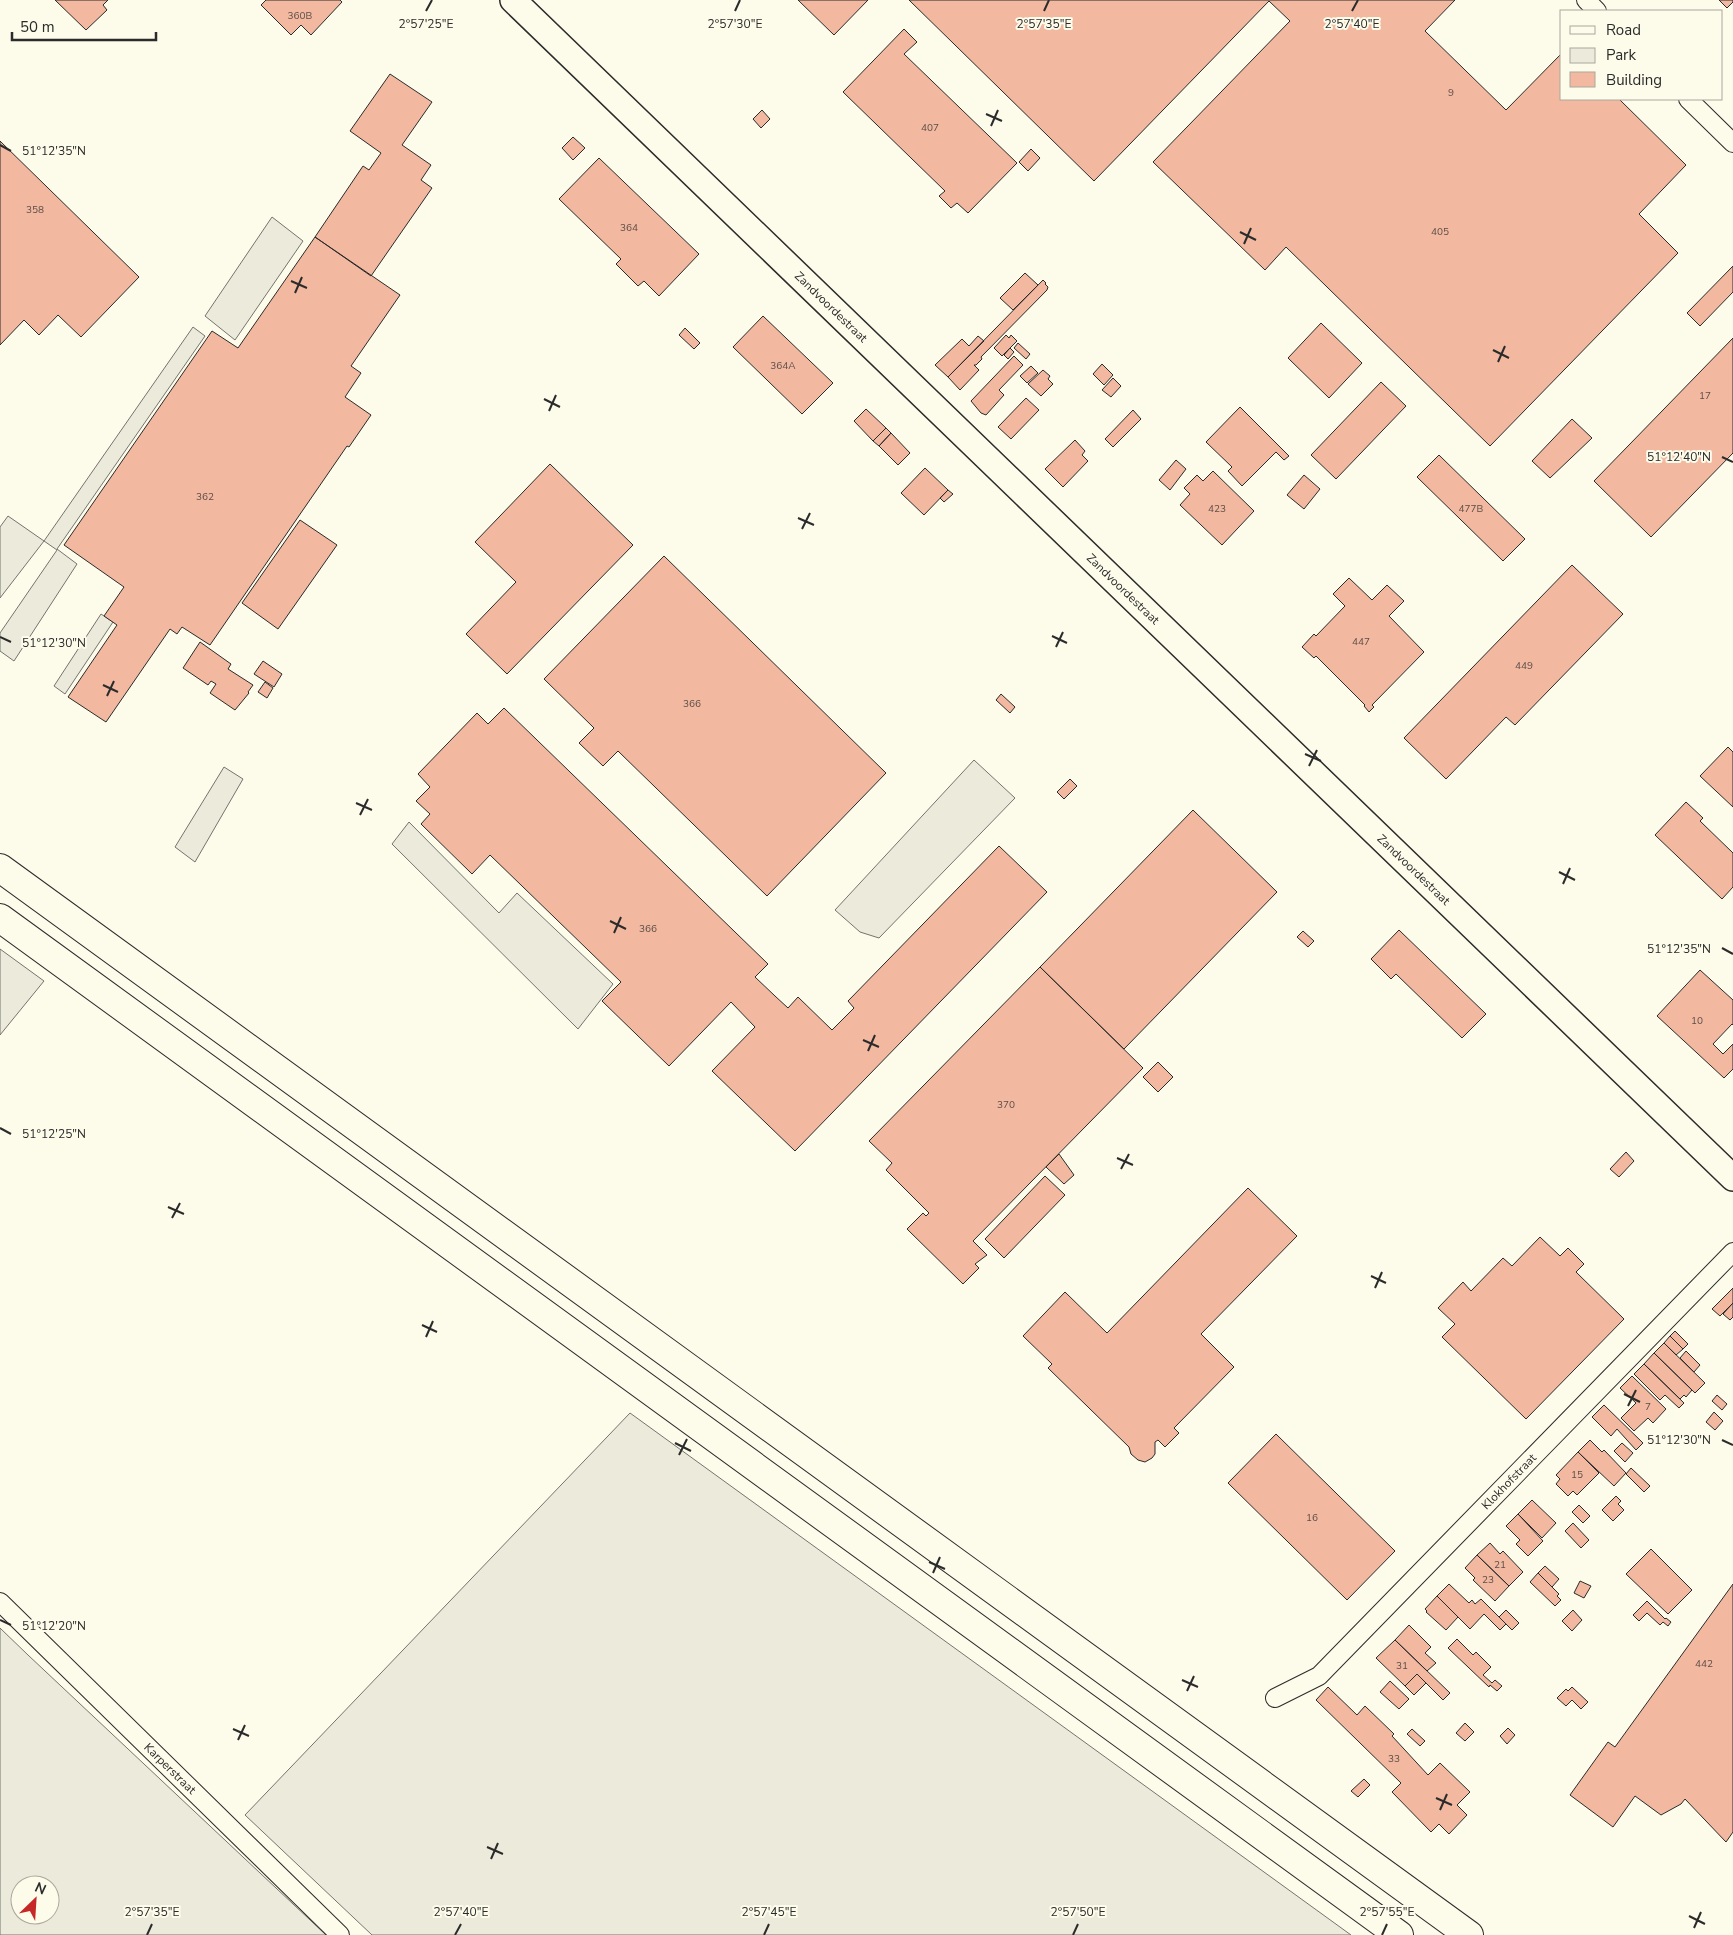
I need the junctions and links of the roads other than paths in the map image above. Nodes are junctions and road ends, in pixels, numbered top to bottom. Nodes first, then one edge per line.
1 (513, 0) edge
2 (1586, 0) edge
3 (1596, 10) edge
4 (1689, 100) edge
5 (1733, 143) edge
6 (0, 868) edge
7 (0, 918) edge
8 (1733, 1178) edge
9 (1733, 1252) edge
10 (0, 1602) edge
11 (1275, 1698) dead end
12 (340, 1935) edge
13 (1399, 1935) edge
14 (1469, 1935) edge

1 - 8 main road, Zandvoordestraat
2 - 3 street
4 - 5 street
6 - 14 highway
7 - 13 highway
9 - 11 street, Klokhofstraat
10 - 12 street, Karperstraat

